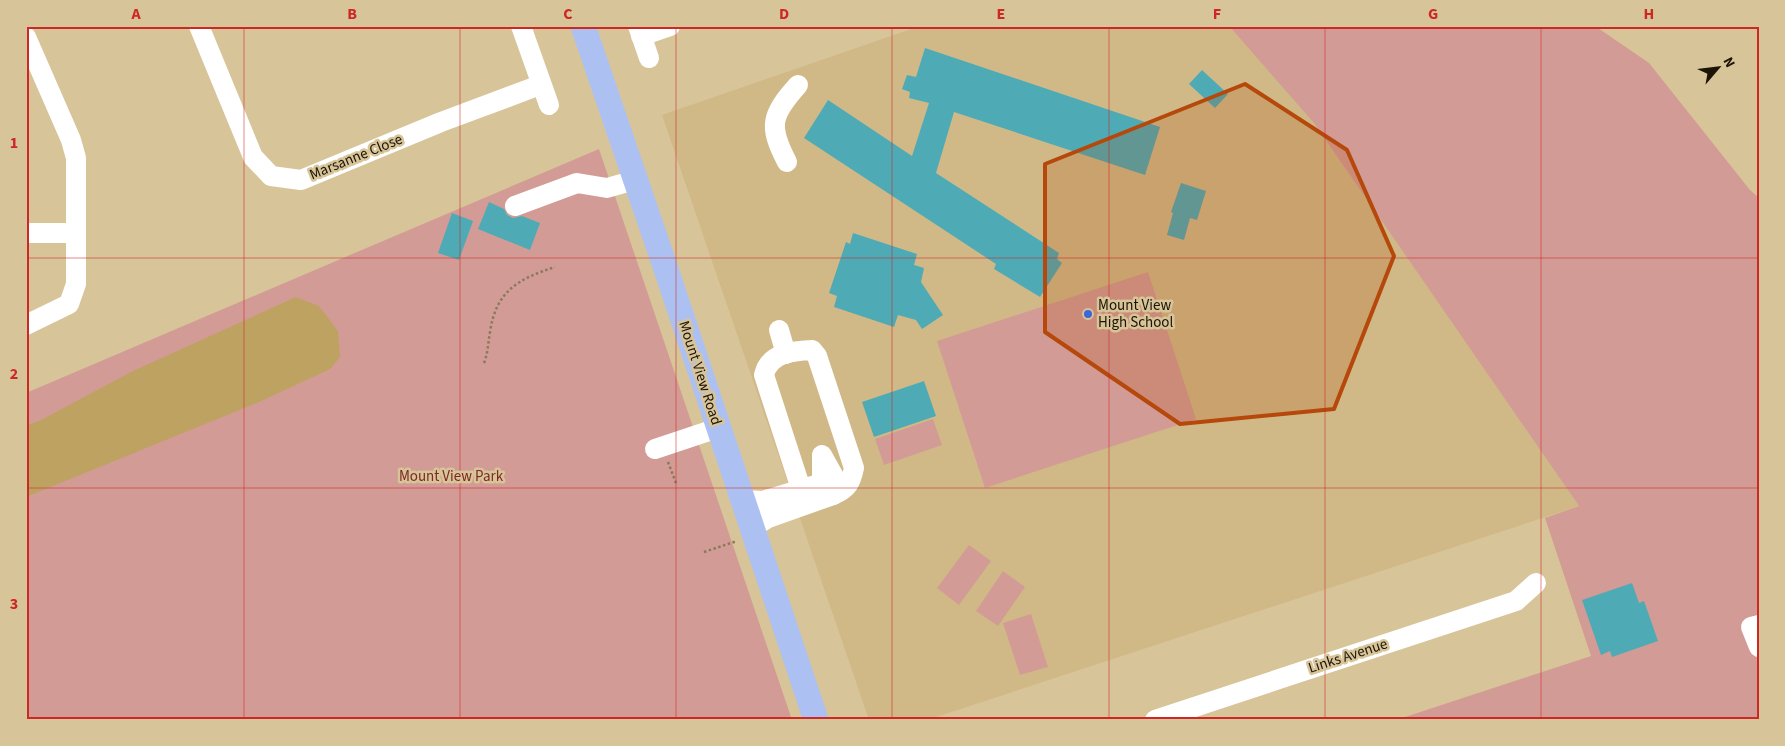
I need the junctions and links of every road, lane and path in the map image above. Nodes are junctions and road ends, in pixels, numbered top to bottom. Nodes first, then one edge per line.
1 (199, 26) edge
2 (521, 26) edge
3 (583, 26) edge
4 (670, 26) edge
5 (640, 31) edge
6 (28, 47) edge
7 (649, 58) dead end
8 (540, 85) junction
9 (798, 85) dead end
10 (549, 105) dead end
11 (786, 162) dead end
12 (635, 180) junction
13 (515, 206) dead end
14 (26, 233) edge
15 (76, 233) junction
16 (555, 267) dead end
17 (26, 325) edge
18 (779, 330) dead end
19 (786, 354) junction
20 (484, 363) dead end
21 (718, 428) junction
22 (659, 448) joint
23 (676, 483) dead end
24 (802, 489) junction
25 (833, 494) junction
26 (743, 500) junction
27 (753, 531) junction
28 (704, 552) dead end
29 (1536, 583) dead end
30 (1759, 625) edge
31 (1759, 646) edge
32 (816, 720) edge
33 (1155, 720) edge

1 - 8 street, Marsanne Close
2 - 8 street
3 - 12 main road, Mount View Road
4 - 5 street
5 - 7 street
6 - 15 street
8 - 10 street
9 - 11 street
12 - 13 street
12 - 21 main road, Mount View Road
14 - 15 street
15 - 17 street
16 - 20 path
18 - 19 street
19 - 24 street
19 - 25 street
21 - 22 street
21 - 26 main road, Mount View Road
22 - 23 path
24 - 25 street
24 - 26 street
25 - 27 street
26 - 27 main road, Mount View Road
27 - 28 path
27 - 32 main road, Mount View Road
29 - 33 street, Links Avenue
30 - 31 street

